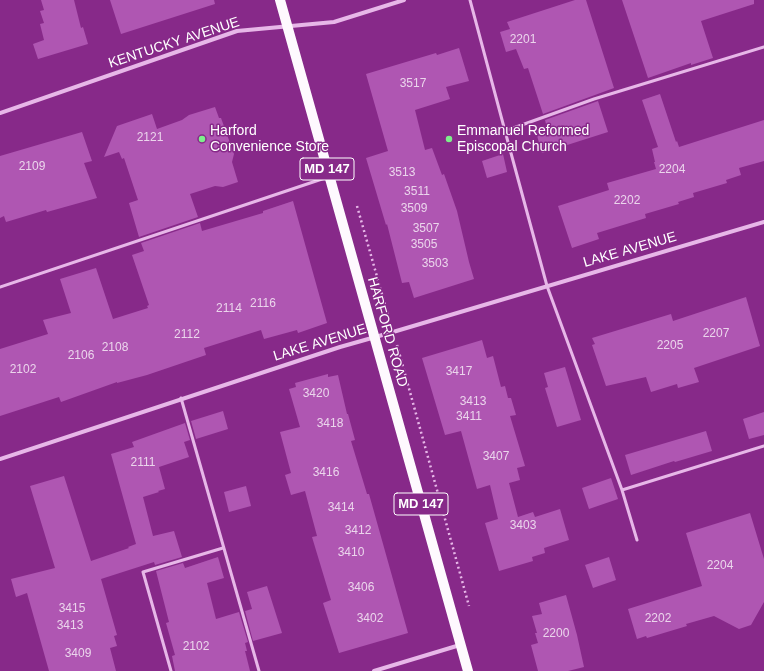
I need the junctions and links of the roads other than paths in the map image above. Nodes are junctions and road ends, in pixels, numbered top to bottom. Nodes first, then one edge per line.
1 (280, 0) edge
2 (404, 0) edge
3 (470, 0) edge
4 (287, 26) junction
5 (764, 47) edge
6 (0, 113) edge
7 (505, 131) junction
8 (329, 177) junction
9 (764, 222) edge
10 (547, 286) junction
11 (0, 287) edge
12 (374, 338) junction
13 (181, 398) junction
14 (764, 446) edge
15 (0, 459) edge
16 (622, 490) junction
17 (637, 540) dead end
18 (223, 548) junction
19 (461, 645) junction
20 (171, 671) edge
21 (259, 671) edge
22 (374, 671) edge
23 (468, 671) edge

1 - 4 main road, HARFORD ROAD / MD 147
2 - 4 street, KENTUCKY AVENUE
3 - 7 lane
4 - 6 street, KENTUCKY AVENUE
4 - 8 main road, HARFORD ROAD / MD 147
5 - 7 lane
7 - 10 lane
8 - 11 lane
8 - 12 main road, HARFORD ROAD / MD 147
9 - 10 street, LAKE AVENUE
10 - 12 street, LAKE AVENUE
10 - 16 lane
12 - 13 street, LAKE AVENUE
12 - 19 main road, HARFORD ROAD / MD 147
13 - 15 street, LAKE AVENUE
13 - 18 lane
14 - 16 lane
16 - 17 lane
18 - 20 lane
18 - 21 lane
19 - 22 street
19 - 23 main road, HARFORD ROAD / MD 147

